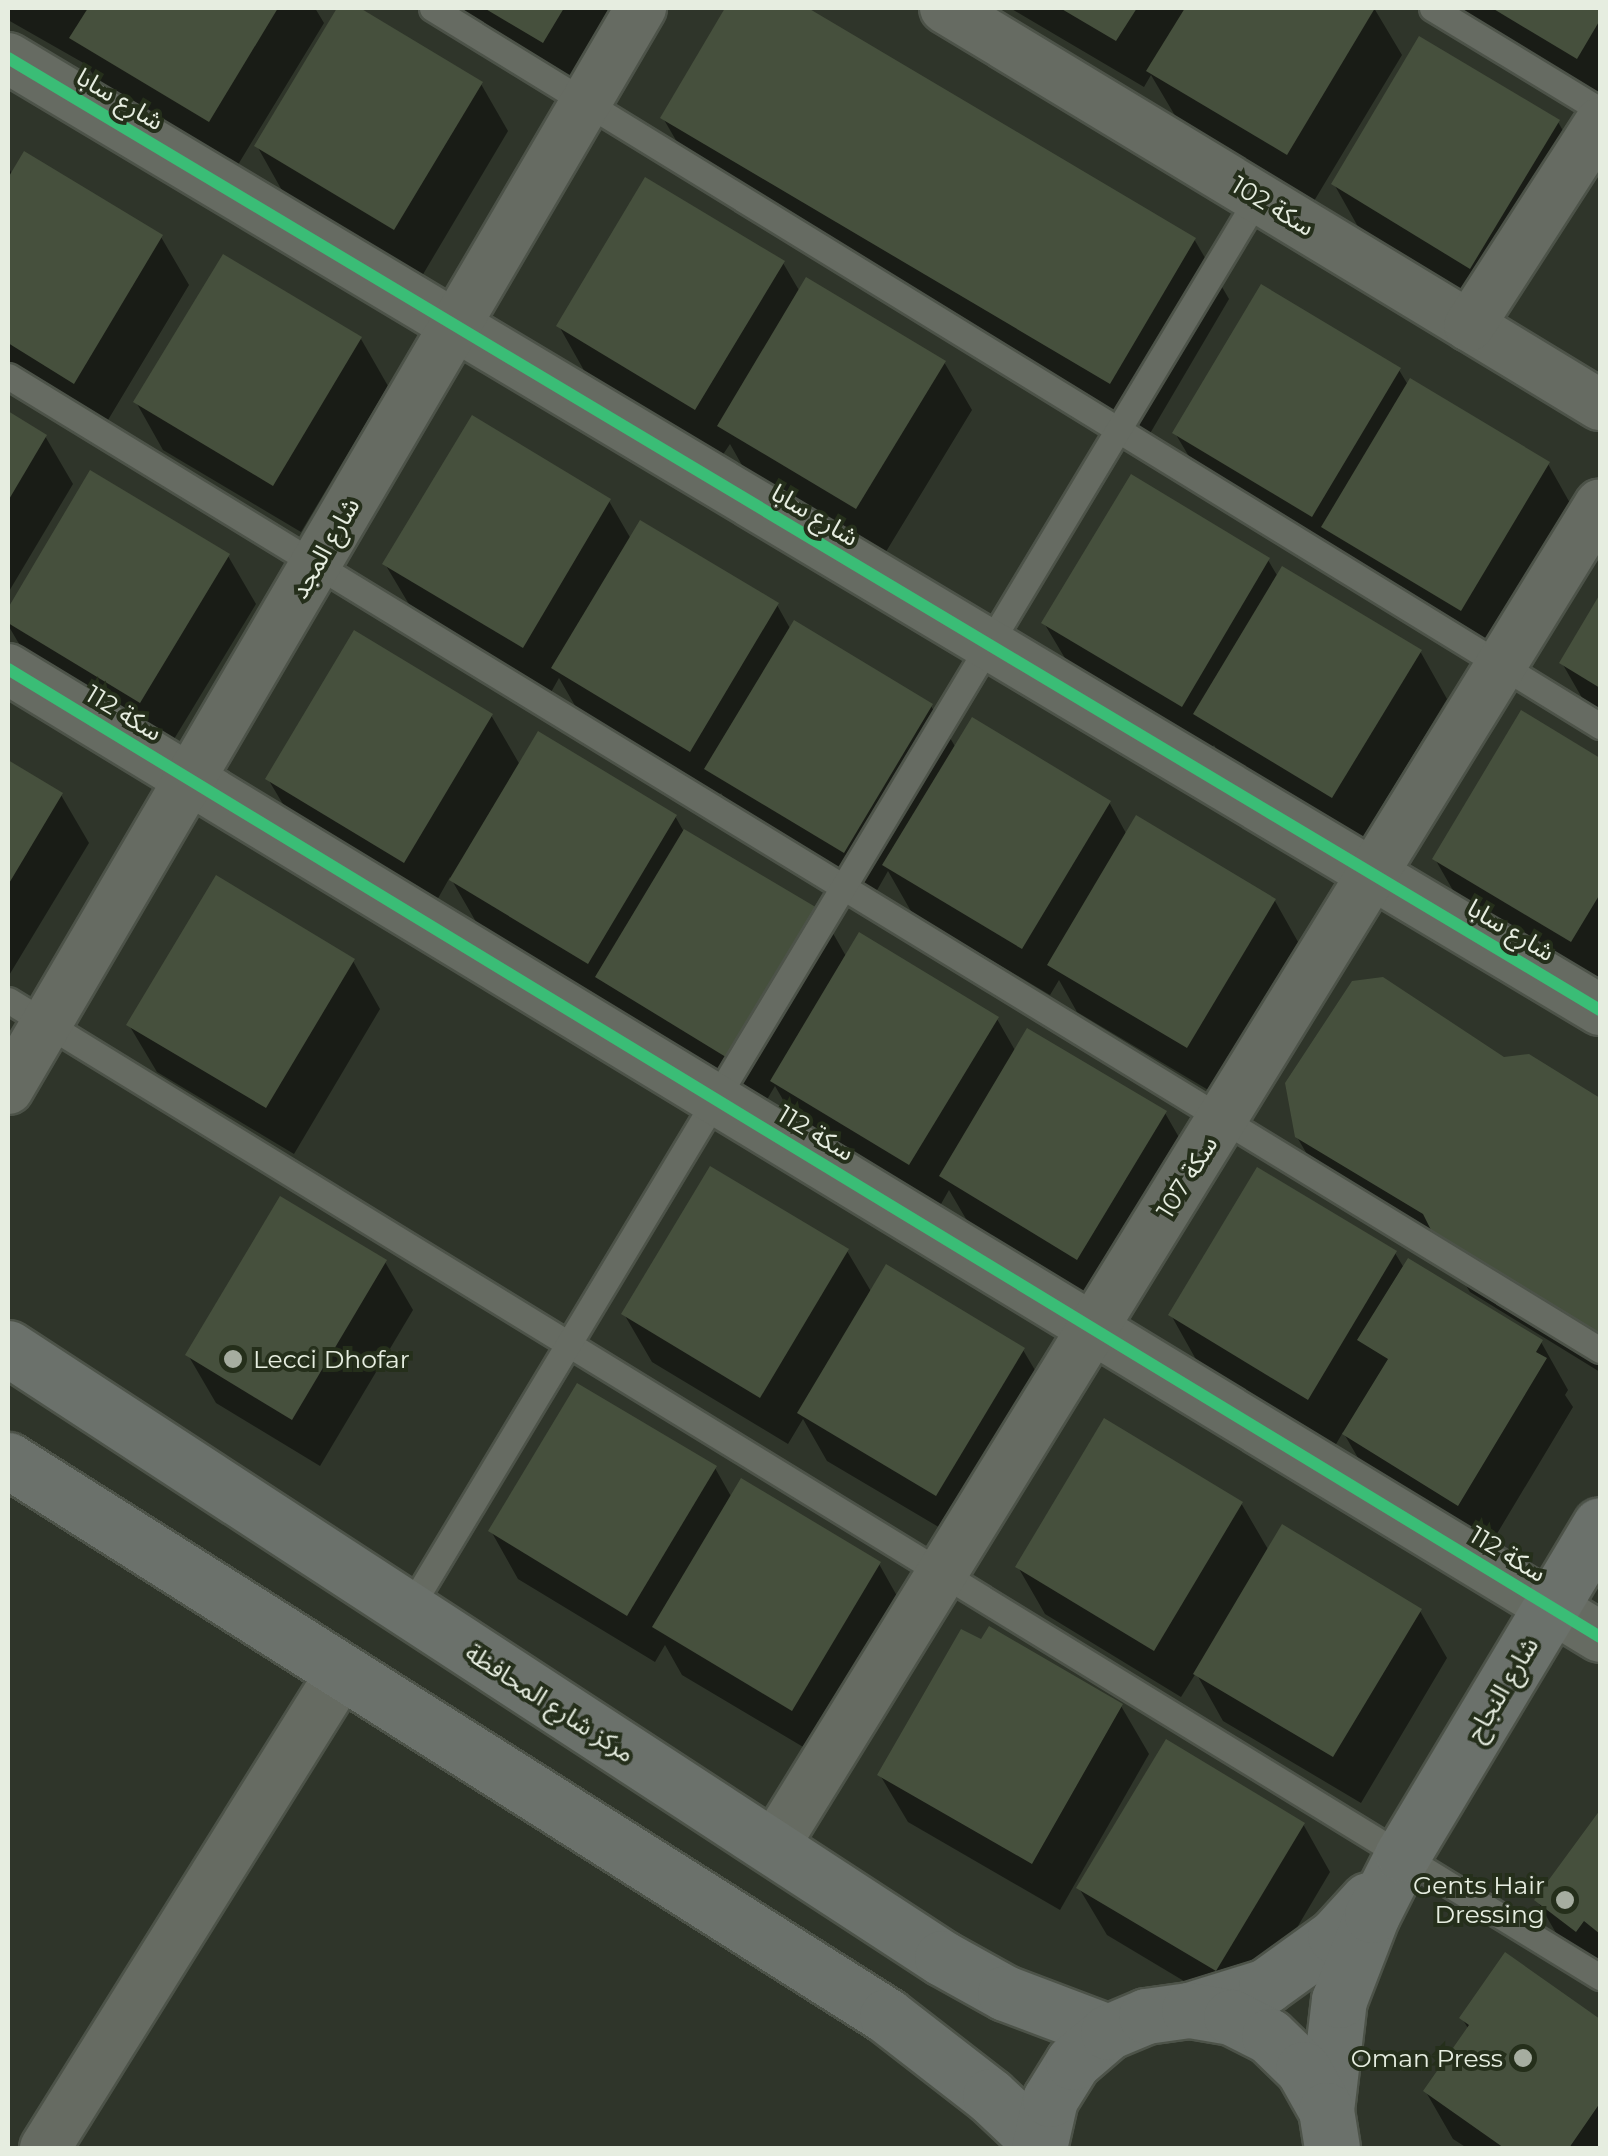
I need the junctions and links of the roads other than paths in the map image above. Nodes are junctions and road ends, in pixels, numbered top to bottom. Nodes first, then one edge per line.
1 (432, 8) edge
2 (641, 8) edge
3 (945, 8) edge
4 (1432, 8) edge
5 (8, 58) edge
6 (586, 102) junction
7 (1600, 110) edge
8 (1600, 123) edge
9 (1258, 198) junction
10 (455, 326) junction
11 (1469, 326) junction
12 (8, 376) edge
13 (1600, 406) edge
14 (1119, 430) junction
15 (1600, 504) edge
16 (315, 564) junction
17 (989, 645) junction
18 (1501, 665) junction
19 (8, 668) edge
20 (1600, 726) edge
21 (190, 779) junction
22 (1373, 874) junction
23 (843, 888) junction
24 (1600, 1010) edge
25 (27, 1012) edge
26 (8, 1088) edge
27 (716, 1099) junction
28 (1222, 1120) junction
29 (1093, 1328) junction
30 (569, 1343) junction
31 (8, 1348) edge
32 (1600, 1350) edge
33 (8, 1460) edge
34 (1600, 1524) edge
35 (942, 1573) junction
36 (1552, 1606) junction
37 (408, 1610) junction
38 (1600, 1637) edge
39 (342, 1672) junction
40 (772, 1849) junction
41 (1402, 1854) junction
42 (1600, 1976) edge
43 (1189, 2010) junction
44 (1108, 2032) junction
45 (1329, 2129) edge
46 (1039, 2145) edge
47 (45, 2148) edge

1 - 6 lane
2 - 6 street, شارع المجد
3 - 9 street, سكة 102
4 - 7 lane
5 - 10 street, شارع سابا
6 - 10 street, شارع المجد
6 - 14 lane
8 - 11 street
9 - 11 street, سكة 102
9 - 14 lane
10 - 16 street, شارع المجد
10 - 17 street, شارع سابا
11 - 13 street, سكة 102
12 - 16 lane
14 - 17 lane
14 - 18 lane
15 - 18 street, سكة 107
16 - 21 street, شارع المجد
16 - 23 lane
17 - 22 street, شارع سابا
17 - 23 lane
18 - 20 lane
18 - 22 street, سكة 107
19 - 21 street, سكة 112
21 - 25 street, شارع المجد
21 - 27 street, سكة 112
22 - 24 street, شارع سابا
22 - 28 street, سكة 107
23 - 27 lane
23 - 28 lane
25 - 26 street, شارع المجد
25 - 30 lane
27 - 29 street, سكة 112
27 - 30 lane
28 - 29 street, سكة 107
28 - 32 lane
29 - 35 street, سكة 107
29 - 36 street, سكة 112
30 - 35 lane
30 - 37 lane
31 - 37 street, مركز شارع المحافظة
33 - 39 street
34 - 36 street, شارع النجاح
35 - 40 street, سكة 107
35 - 41 lane
36 - 38 street, سكة 112
36 - 41 street, شارع النجاح
37 - 40 street, مركز شارع المحافظة
39 - 46 street
39 - 47 street
40 - 44 street, مركز شارع المحافظة
41 - 42 lane
41 - 43 street, شارع النجاح
41 - 45 street, شارع النجاح
43 - 44 street
43 - 45 street
44 - 46 street

